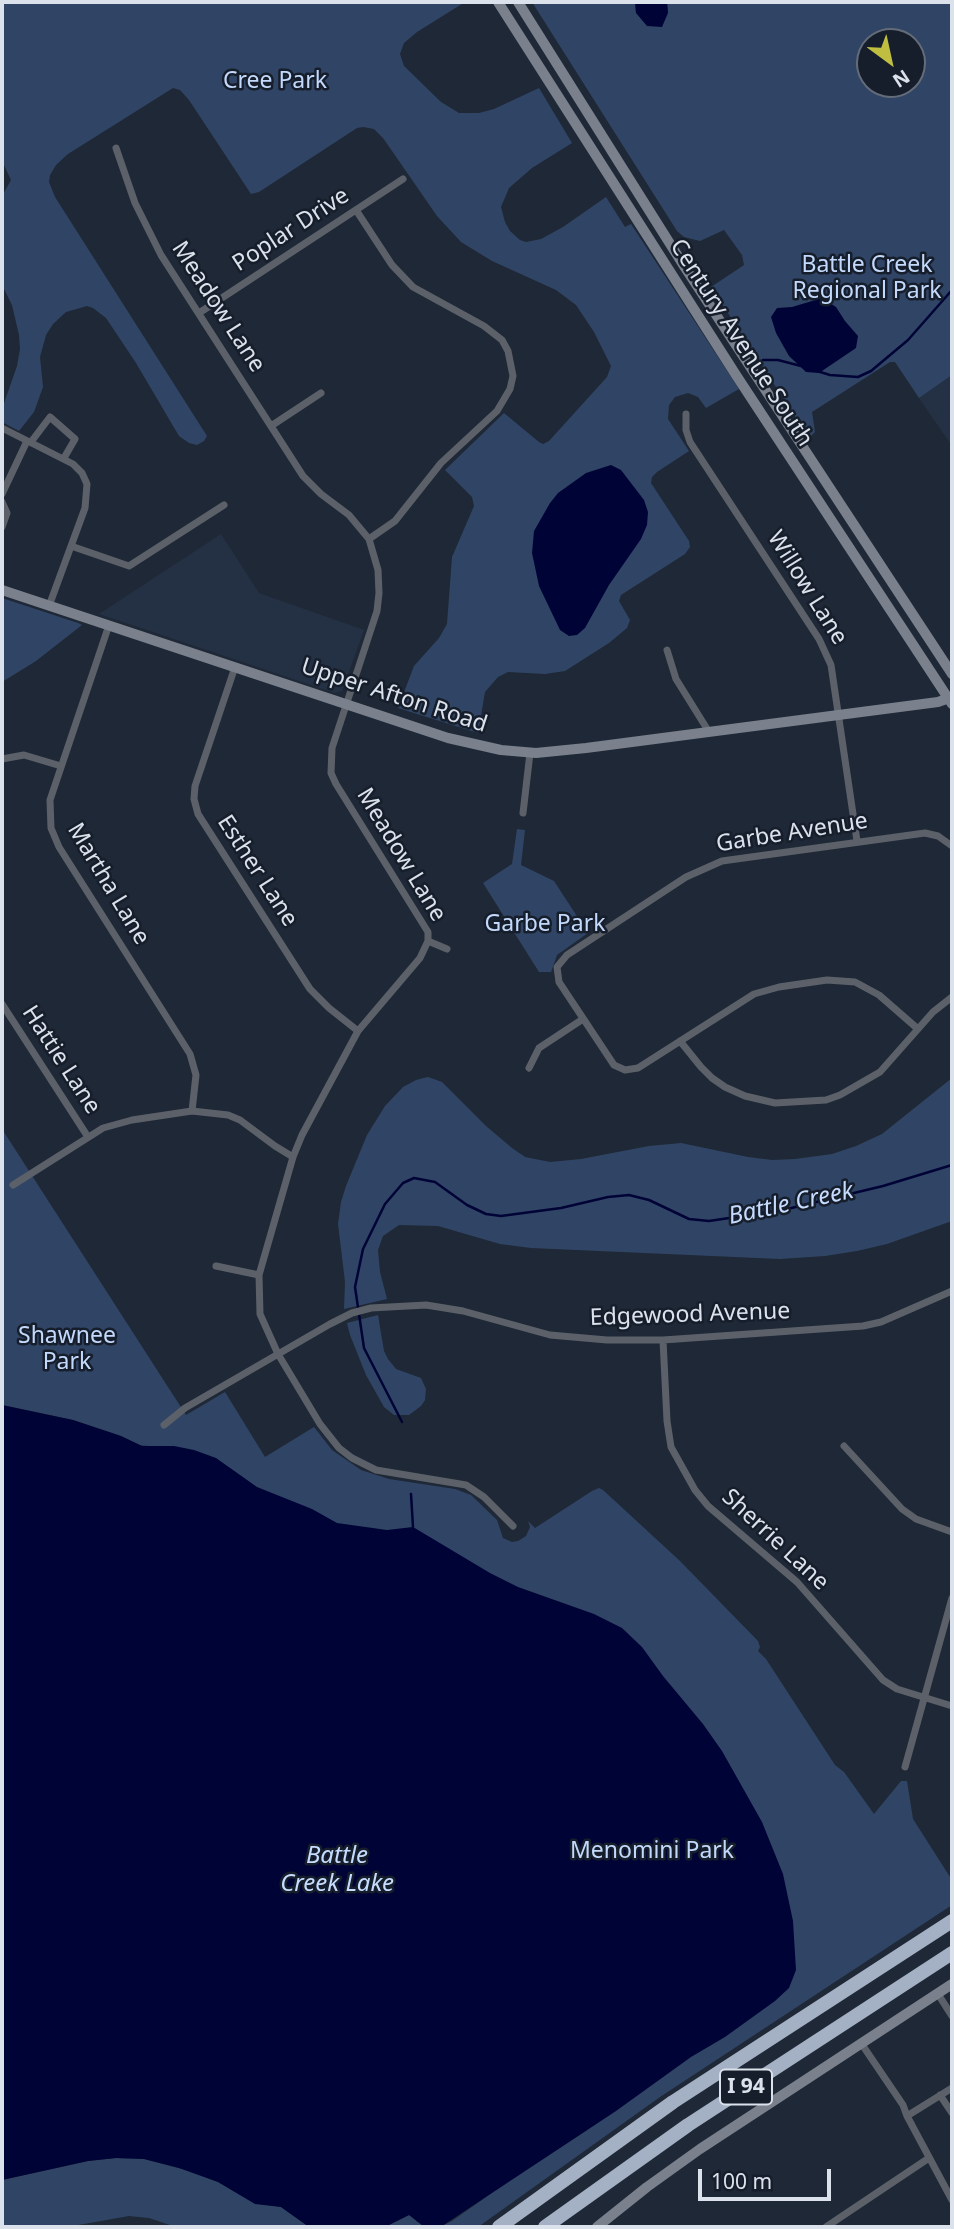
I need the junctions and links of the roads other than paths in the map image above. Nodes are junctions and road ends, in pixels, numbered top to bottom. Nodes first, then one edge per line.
1 (498, 2) edge
2 (518, 2) edge
3 (116, 148) dead end
4 (404, 179) dead end
5 (356, 210) junction
6 (199, 313) junction
7 (321, 393) dead end
8 (686, 414) dead end
9 (271, 426) junction
10 (2, 428) edge
11 (29, 442) junction
12 (64, 458) junction
13 (2, 494) edge
14 (2, 502) edge
15 (224, 505) dead end
16 (2, 527) edge
17 (369, 539) junction
18 (72, 546) junction
19 (2, 590) edge
20 (49, 606) junction
21 (108, 625) junction
22 (667, 650) dead end
23 (235, 667) junction
24 (952, 674) edge
25 (951, 700) edge
26 (346, 704) junction
27 (840, 715) junction
28 (709, 732) junction
29 (530, 753) junction
30 (2, 759) edge
31 (61, 766) junction
32 (523, 813) dead end
33 (857, 841) junction
34 (952, 846) edge
35 (428, 941) junction
36 (447, 949) dead end
37 (952, 998) edge
38 (2, 1004) edge
39 (583, 1019) junction
40 (918, 1029) junction
41 (358, 1031) junction
42 (680, 1041) junction
43 (528, 1068) dead end
44 (192, 1111) junction
45 (88, 1136) junction
46 (293, 1157) junction
47 (13, 1185) dead end
48 (216, 1266) dead end
49 (259, 1275) junction
50 (952, 1291) edge
51 (663, 1339) junction
52 (278, 1354) junction
53 (164, 1425) dead end
54 (844, 1446) dead end
55 (513, 1526) dead end
56 (952, 1532) edge
57 (952, 1598) edge
58 (925, 1698) junction
59 (952, 1706) edge
60 (905, 1766) dead end
61 (952, 1921) edge
62 (952, 1953) edge
63 (952, 1984) edge
64 (938, 1993) junction
65 (952, 2016) edge
66 (861, 2043) junction
67 (952, 2088) edge
68 (940, 2095) junction
69 (952, 2113) edge
70 (906, 2116) junction
71 (929, 2158) junction
72 (952, 2200) edge
73 (499, 2227) edge
74 (545, 2227) edge
75 (597, 2227) edge
76 (826, 2227) edge

1 - 25 main road, Century Avenue South
2 - 24 main road, Century Avenue South
3 - 6 street, Meadow Lane
4 - 5 street, Poplar Drive
5 - 6 street, Poplar Drive
5 - 17 street
6 - 9 street, Meadow Lane
7 - 9 street
8 - 27 street, Willow Lane
9 - 17 street, Meadow Lane
10 - 11 street
11 - 12 street
11 - 12 street
11 - 13 street
12 - 18 street
14 - 16 street
15 - 18 street
17 - 26 street, Meadow Lane
18 - 20 street
19 - 20 main road, Upper Afton Road
20 - 21 main road, Upper Afton Road
21 - 23 main road, Upper Afton Road
21 - 31 street, Martha Lane
22 - 28 street
23 - 26 main road, Upper Afton Road
23 - 41 street, Esther Lane
25 - 27 main road, Upper Afton Road
26 - 29 main road, Upper Afton Road
26 - 35 street, Meadow Lane
27 - 28 main road, Upper Afton Road
27 - 33 street, Willow Lane
28 - 29 main road, Upper Afton Road
29 - 32 street
30 - 31 street
31 - 44 street, Martha Lane
33 - 34 street, Garbe Avenue
33 - 39 street, Garbe Avenue
35 - 36 street
35 - 41 street, Meadow Lane
37 - 40 street
38 - 45 street, Hattie Lane
39 - 42 street
39 - 43 street
40 - 42 street
40 - 42 street
41 - 46 street, Meadow Lane
44 - 45 street
44 - 46 street
45 - 47 street
46 - 49 street, Meadow Lane
48 - 49 street
49 - 52 street, Meadow Lane
50 - 51 street, Edgewood Avenue
51 - 52 street, Edgewood Avenue
51 - 58 street, Sherrie Lane
52 - 53 street, Edgewood Avenue
52 - 55 street, Meadow Lane
54 - 56 street
57 - 58 street
58 - 59 street, Sherrie Lane
58 - 60 street
61 - 73 highway, I 94
62 - 74 highway, I 94
63 - 64 main road
64 - 65 street
64 - 66 main road
66 - 70 street
66 - 75 main road
67 - 68 street
68 - 69 street
68 - 70 street
70 - 71 street
71 - 72 street
71 - 76 street

